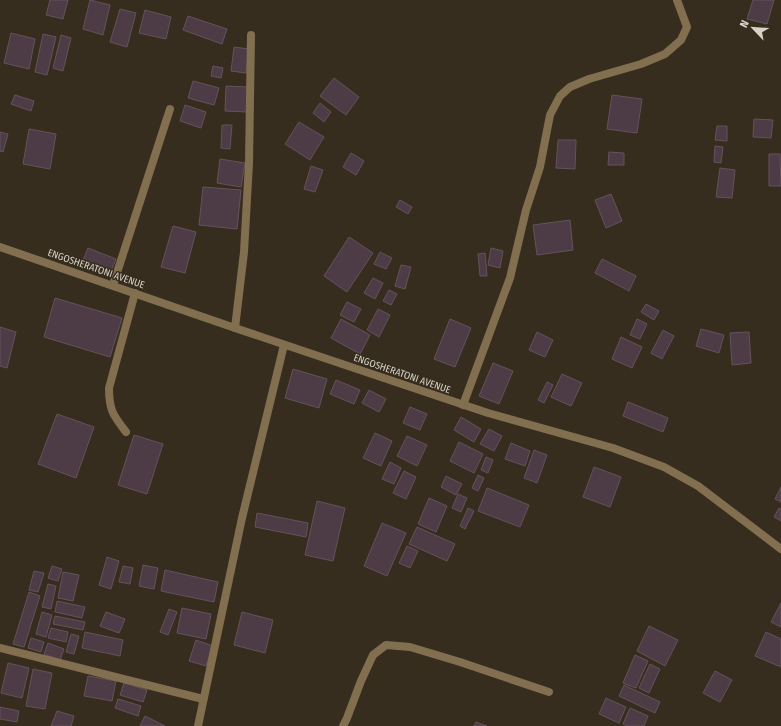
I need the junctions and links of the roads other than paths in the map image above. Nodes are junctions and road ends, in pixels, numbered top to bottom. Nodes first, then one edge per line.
1 (677, 0) edge
2 (251, 35) dead end
3 (170, 109) dead end
4 (0, 247) edge
5 (113, 285) junction
6 (135, 293) junction
7 (235, 328) junction
8 (284, 345) junction
9 (463, 405) junction
10 (126, 432) dead end
11 (781, 549) edge
12 (0, 648) edge
13 (549, 692) dead end
14 (203, 699) junction
15 (198, 726) edge
16 (343, 726) edge

1 - 9 street
2 - 7 street
3 - 5 street
4 - 5 street, ENGOSHERATONI AVENUE
5 - 6 street, ENGOSHERATONI AVENUE
6 - 7 street, ENGOSHERATONI AVENUE
6 - 10 street
7 - 8 street, ENGOSHERATONI AVENUE
8 - 9 street, ENGOSHERATONI AVENUE
8 - 14 street
9 - 11 street, ENGOSHERATONI AVENUE
12 - 14 street
13 - 16 street
14 - 15 street

